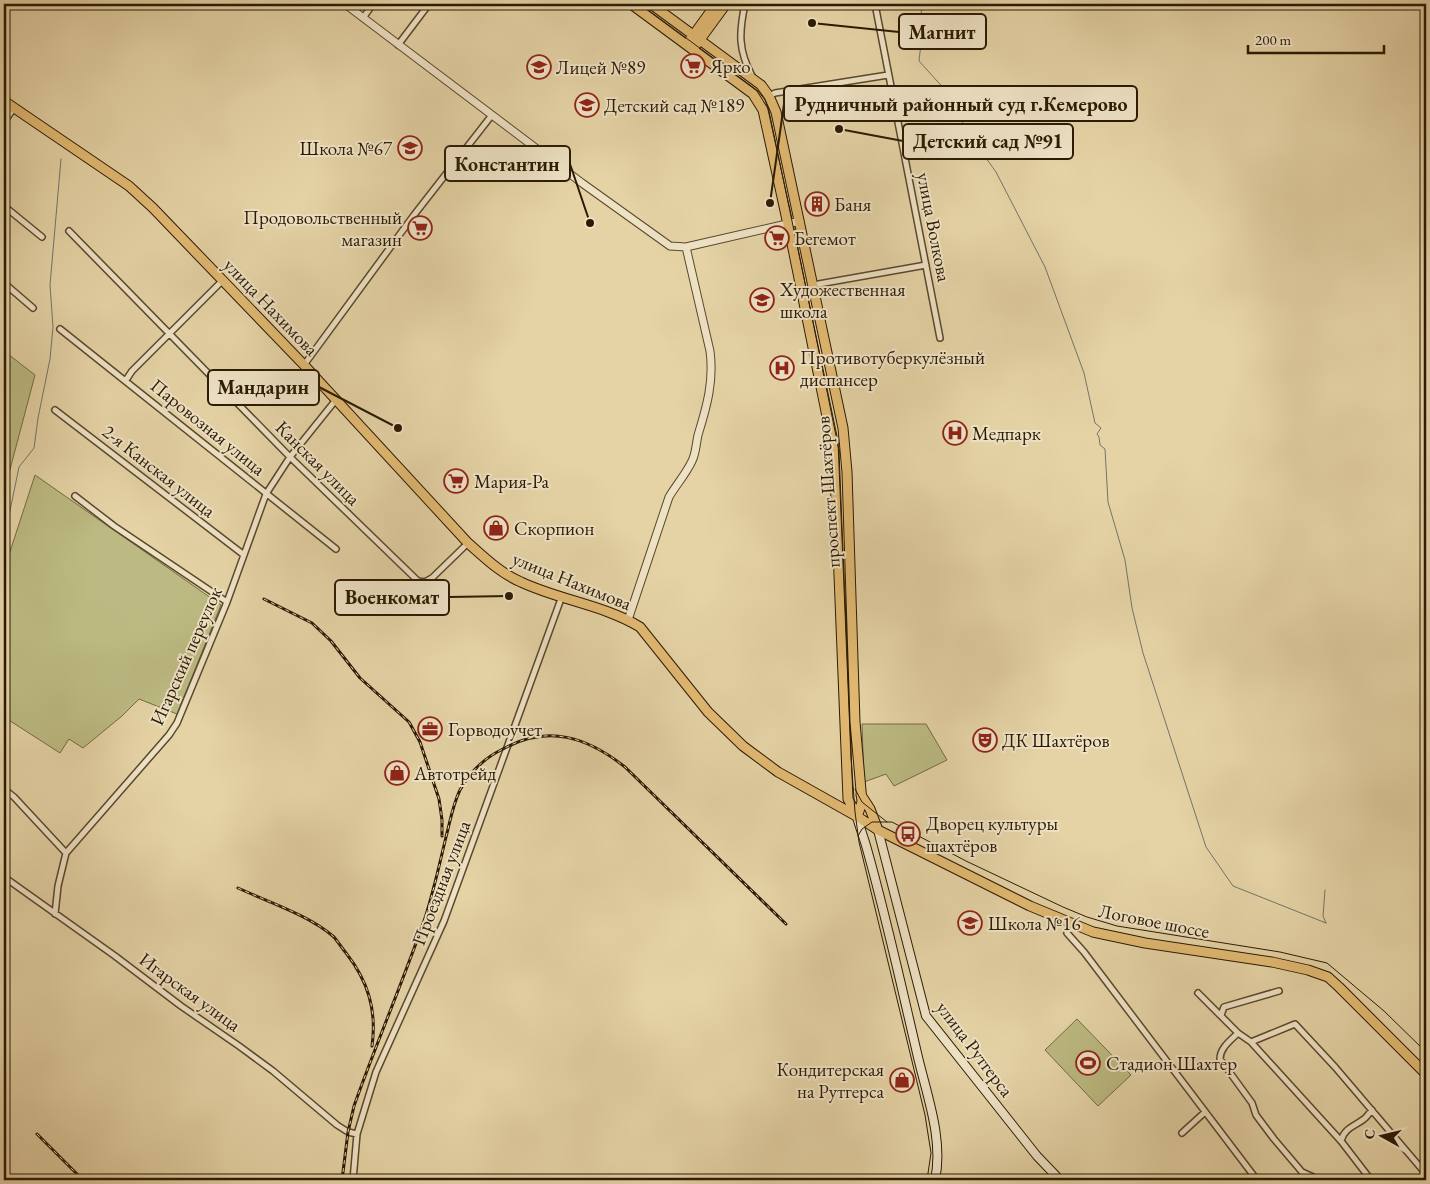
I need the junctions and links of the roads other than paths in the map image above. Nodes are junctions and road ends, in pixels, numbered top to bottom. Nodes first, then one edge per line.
1 (345, 4) edge
2 (373, 4) edge
3 (429, 4) edge
4 (631, 4) edge
5 (651, 4) edge
6 (716, 4) edge
7 (726, 4) edge
8 (745, 4) edge
9 (875, 4) edge
10 (363, 18) junction
11 (696, 38) junction
12 (398, 45) junction
13 (690, 47) junction
14 (888, 74) junction
15 (753, 79) junction
16 (769, 96) junction
17 (4, 101) edge
18 (14, 108) junction
19 (492, 115) junction
20 (4, 122) edge
21 (4, 206) edge
22 (800, 221) junction
23 (788, 224) junction
24 (68, 232) dead end
25 (42, 237) dead end
26 (686, 247) junction
27 (926, 265) junction
28 (223, 280) junction
29 (4, 283) edge
30 (813, 284) junction
31 (33, 308) dead end
32 (60, 329) dead end
33 (169, 335) junction
34 (940, 338) dead end
35 (304, 365) junction
36 (126, 380) junction
37 (335, 401) junction
38 (55, 410) dead end
39 (290, 457) junction
40 (266, 494) junction
41 (75, 496) dead end
42 (468, 543) junction
43 (336, 549) dead end
44 (244, 555) junction
45 (562, 596) junction
46 (227, 602) junction
47 (628, 620) junction
48 (4, 789) edge
49 (861, 795) junction
50 (858, 817) junction
51 (877, 827) junction
52 (66, 853) junction
53 (4, 878) edge
54 (54, 914) junction
55 (1067, 932) dead end
56 (1280, 991) dead end
57 (1198, 993) dead end
58 (923, 1008) junction
59 (1221, 1015) junction
60 (908, 1017) junction
61 (1238, 1033) junction
62 (1251, 1042) junction
63 (1426, 1067) edge
64 (1426, 1074) edge
65 (1372, 1110) junction
66 (1205, 1112) junction
67 (1182, 1133) dead end
68 (357, 1134) junction
69 (1341, 1141) junction
70 (1426, 1174) edge
71 (353, 1180) edge
72 (935, 1180) edge
73 (1060, 1180) edge
74 (1257, 1180) edge
75 (1315, 1180) edge
76 (1371, 1180) edge

1 - 10 street
2 - 10 street
3 - 12 street
4 - 13 main road, проспект Шахтёров
5 - 11 main road, проспект Шахтёров
6 - 11 main road
7 - 11 main road
8 - 15 street
9 - 14 street, улица Волкова
10 - 12 street
11 - 13 main road
11 - 15 main road, проспект Шахтёров
12 - 19 street
13 - 23 main road, проспект Шахтёров
14 - 16 street
14 - 27 street, улица Волкова
15 - 16 main road, проспект Шахтёров
16 - 22 main road, проспект Шахтёров
17 - 18 main road, улица Нахимова
18 - 20 street
18 - 28 main road, улица Нахимова
19 - 26 street
19 - 35 street
21 - 25 street
22 - 23 street
22 - 30 main road, проспект Шахтёров
23 - 26 street
23 - 50 main road, проспект Шахтёров
24 - 33 street, Канская улица
26 - 47 street
27 - 30 street
27 - 34 street, улица Волкова
28 - 33 street
28 - 35 main road, улица Нахимова
29 - 31 street
30 - 49 main road, проспект Шахтёров
32 - 36 street, Паровозная улица
33 - 36 street
33 - 39 street, Канская улица
35 - 37 main road, улица Нахимова
36 - 40 street, Паровозная улица
37 - 39 street, Игарский переулок
37 - 42 main road, улица Нахимова
38 - 44 street, 2-я Канская улица
39 - 40 street, Игарский переулок
39 - 42 street, Канская улица
40 - 43 street, Паровозная улица
40 - 44 street, Игарский переулок
41 - 46 street
42 - 45 main road, улица Нахимова
44 - 46 street, Игарский переулок
45 - 47 main road, улица Нахимова
45 - 68 street, Проездная улица
46 - 52 street, Игарский переулок
47 - 50 main road, улица Нахимова
48 - 52 street
49 - 50 main road
49 - 51 main road, проспект Шахтёров
50 - 51 main road, улица Нахимова
50 - 60 main road, улица Рутгерса
51 - 58 main road, улица Рутгерса
51 - 63 main road, Логовое шоссе
51 - 64 main road, Логовое шоссе
52 - 54 street, Игарский переулок
53 - 54 street, Игарская улица
54 - 68 street, Игарская улица
55 - 66 street
56 - 59 street
57 - 59 street
58 - 60 main road
58 - 73 main road, улица Рутгерса
59 - 61 street
60 - 72 main road, улица Рутгерса
61 - 62 street
61 - 75 street
62 - 65 street
62 - 69 street
65 - 69 street
65 - 70 street
66 - 67 street
66 - 74 street
68 - 71 street, Проездная улица
69 - 76 street

